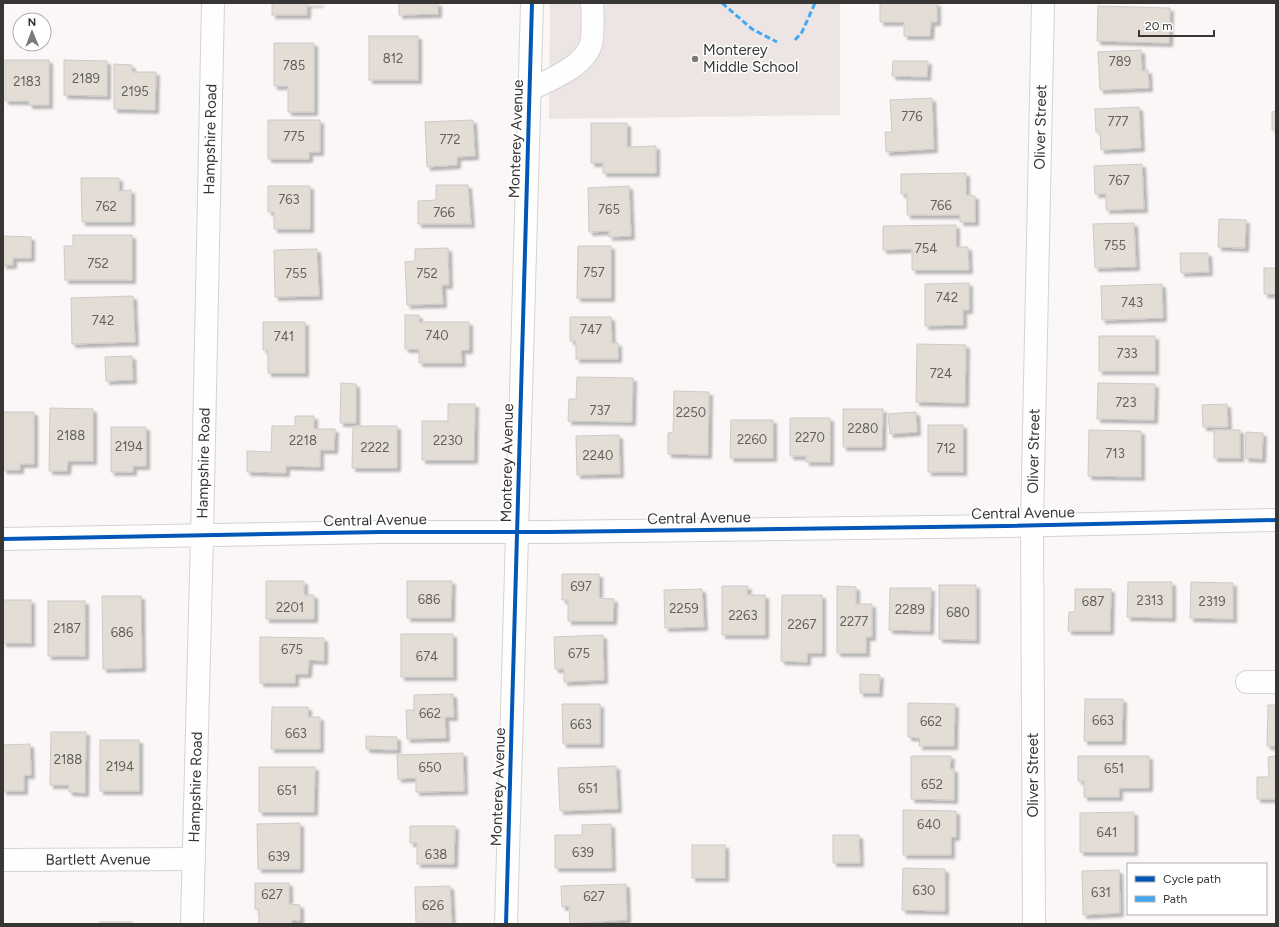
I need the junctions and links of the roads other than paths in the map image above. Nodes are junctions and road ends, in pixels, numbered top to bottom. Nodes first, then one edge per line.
1 (213, 3) edge
2 (532, 3) edge
3 (592, 3) edge
4 (1043, 3) edge
5 (529, 90) junction
6 (1276, 520) edge
7 (1032, 525) junction
8 (518, 531) junction
9 (202, 536) junction
10 (3, 539) edge
11 (1247, 682) dead end
12 (1276, 682) edge
13 (194, 859) junction
14 (3, 860) edge
15 (192, 924) edge
16 (506, 924) edge
17 (1034, 924) edge

1 - 9 street, Hampshire Road
2 - 5 street, Monterey Avenue
3 - 5 street
4 - 7 street, Oliver Street
5 - 8 street, Monterey Avenue
6 - 7 street, Central Avenue
7 - 8 street, Central Avenue
7 - 17 street, Oliver Street
8 - 9 street, Central Avenue
8 - 16 street, Monterey Avenue
9 - 10 street, Central Avenue
9 - 13 street, Hampshire Road
11 - 12 street
13 - 14 street, Bartlett Avenue
13 - 15 street, Hampshire Road

